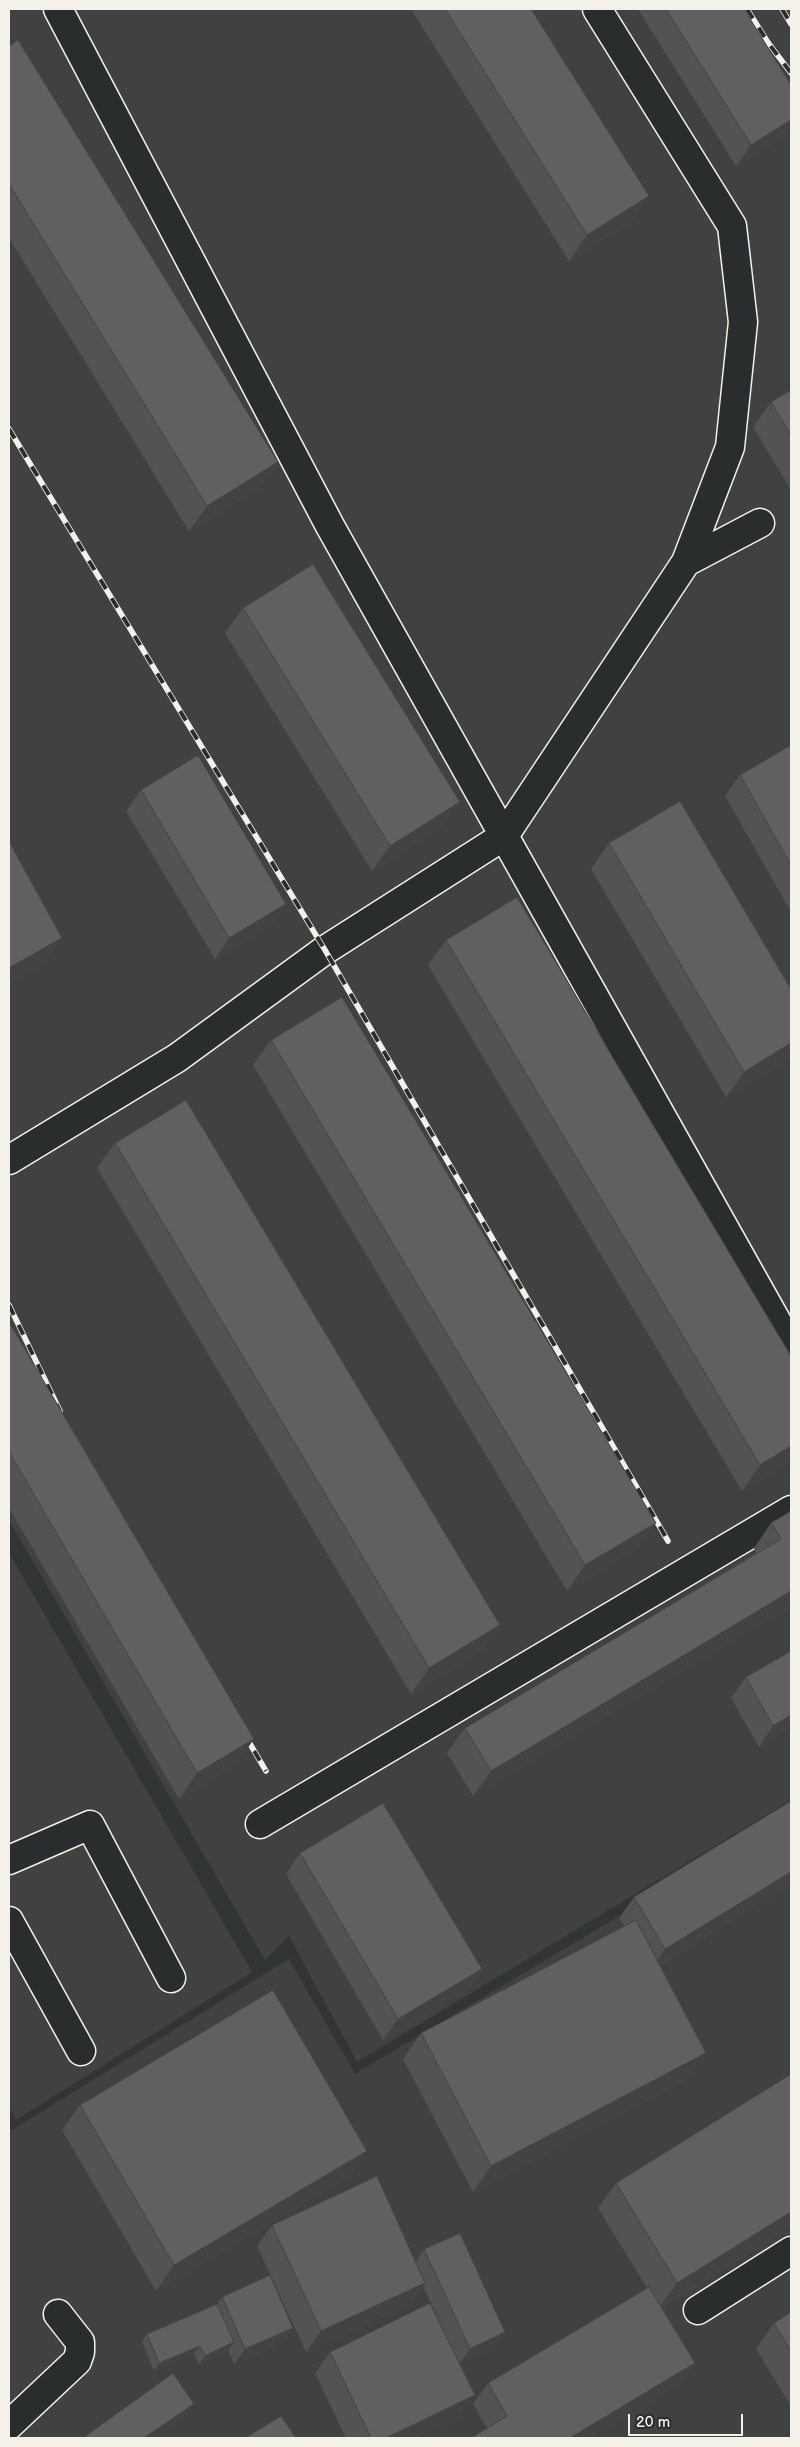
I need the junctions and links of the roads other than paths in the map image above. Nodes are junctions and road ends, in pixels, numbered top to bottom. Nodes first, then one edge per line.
1 (58, 9) edge
2 (597, 9) edge
3 (760, 523) dead end
4 (686, 562) junction
5 (504, 836) junction
6 (9, 1160) edge
7 (791, 1346) edge
8 (791, 1510) edge
9 (260, 1824) dead end
10 (9, 1860) edge
11 (9, 1921) edge
12 (171, 1978) dead end
13 (81, 2051) dead end
14 (791, 2251) edge
15 (698, 2310) dead end
16 (58, 2314) dead end
17 (9, 2425) edge

1 - 5 lane
2 - 4 lane
3 - 4 lane
4 - 5 lane
5 - 6 lane
5 - 7 lane
8 - 9 lane
10 - 12 lane
11 - 13 lane
14 - 15 lane
16 - 17 lane

